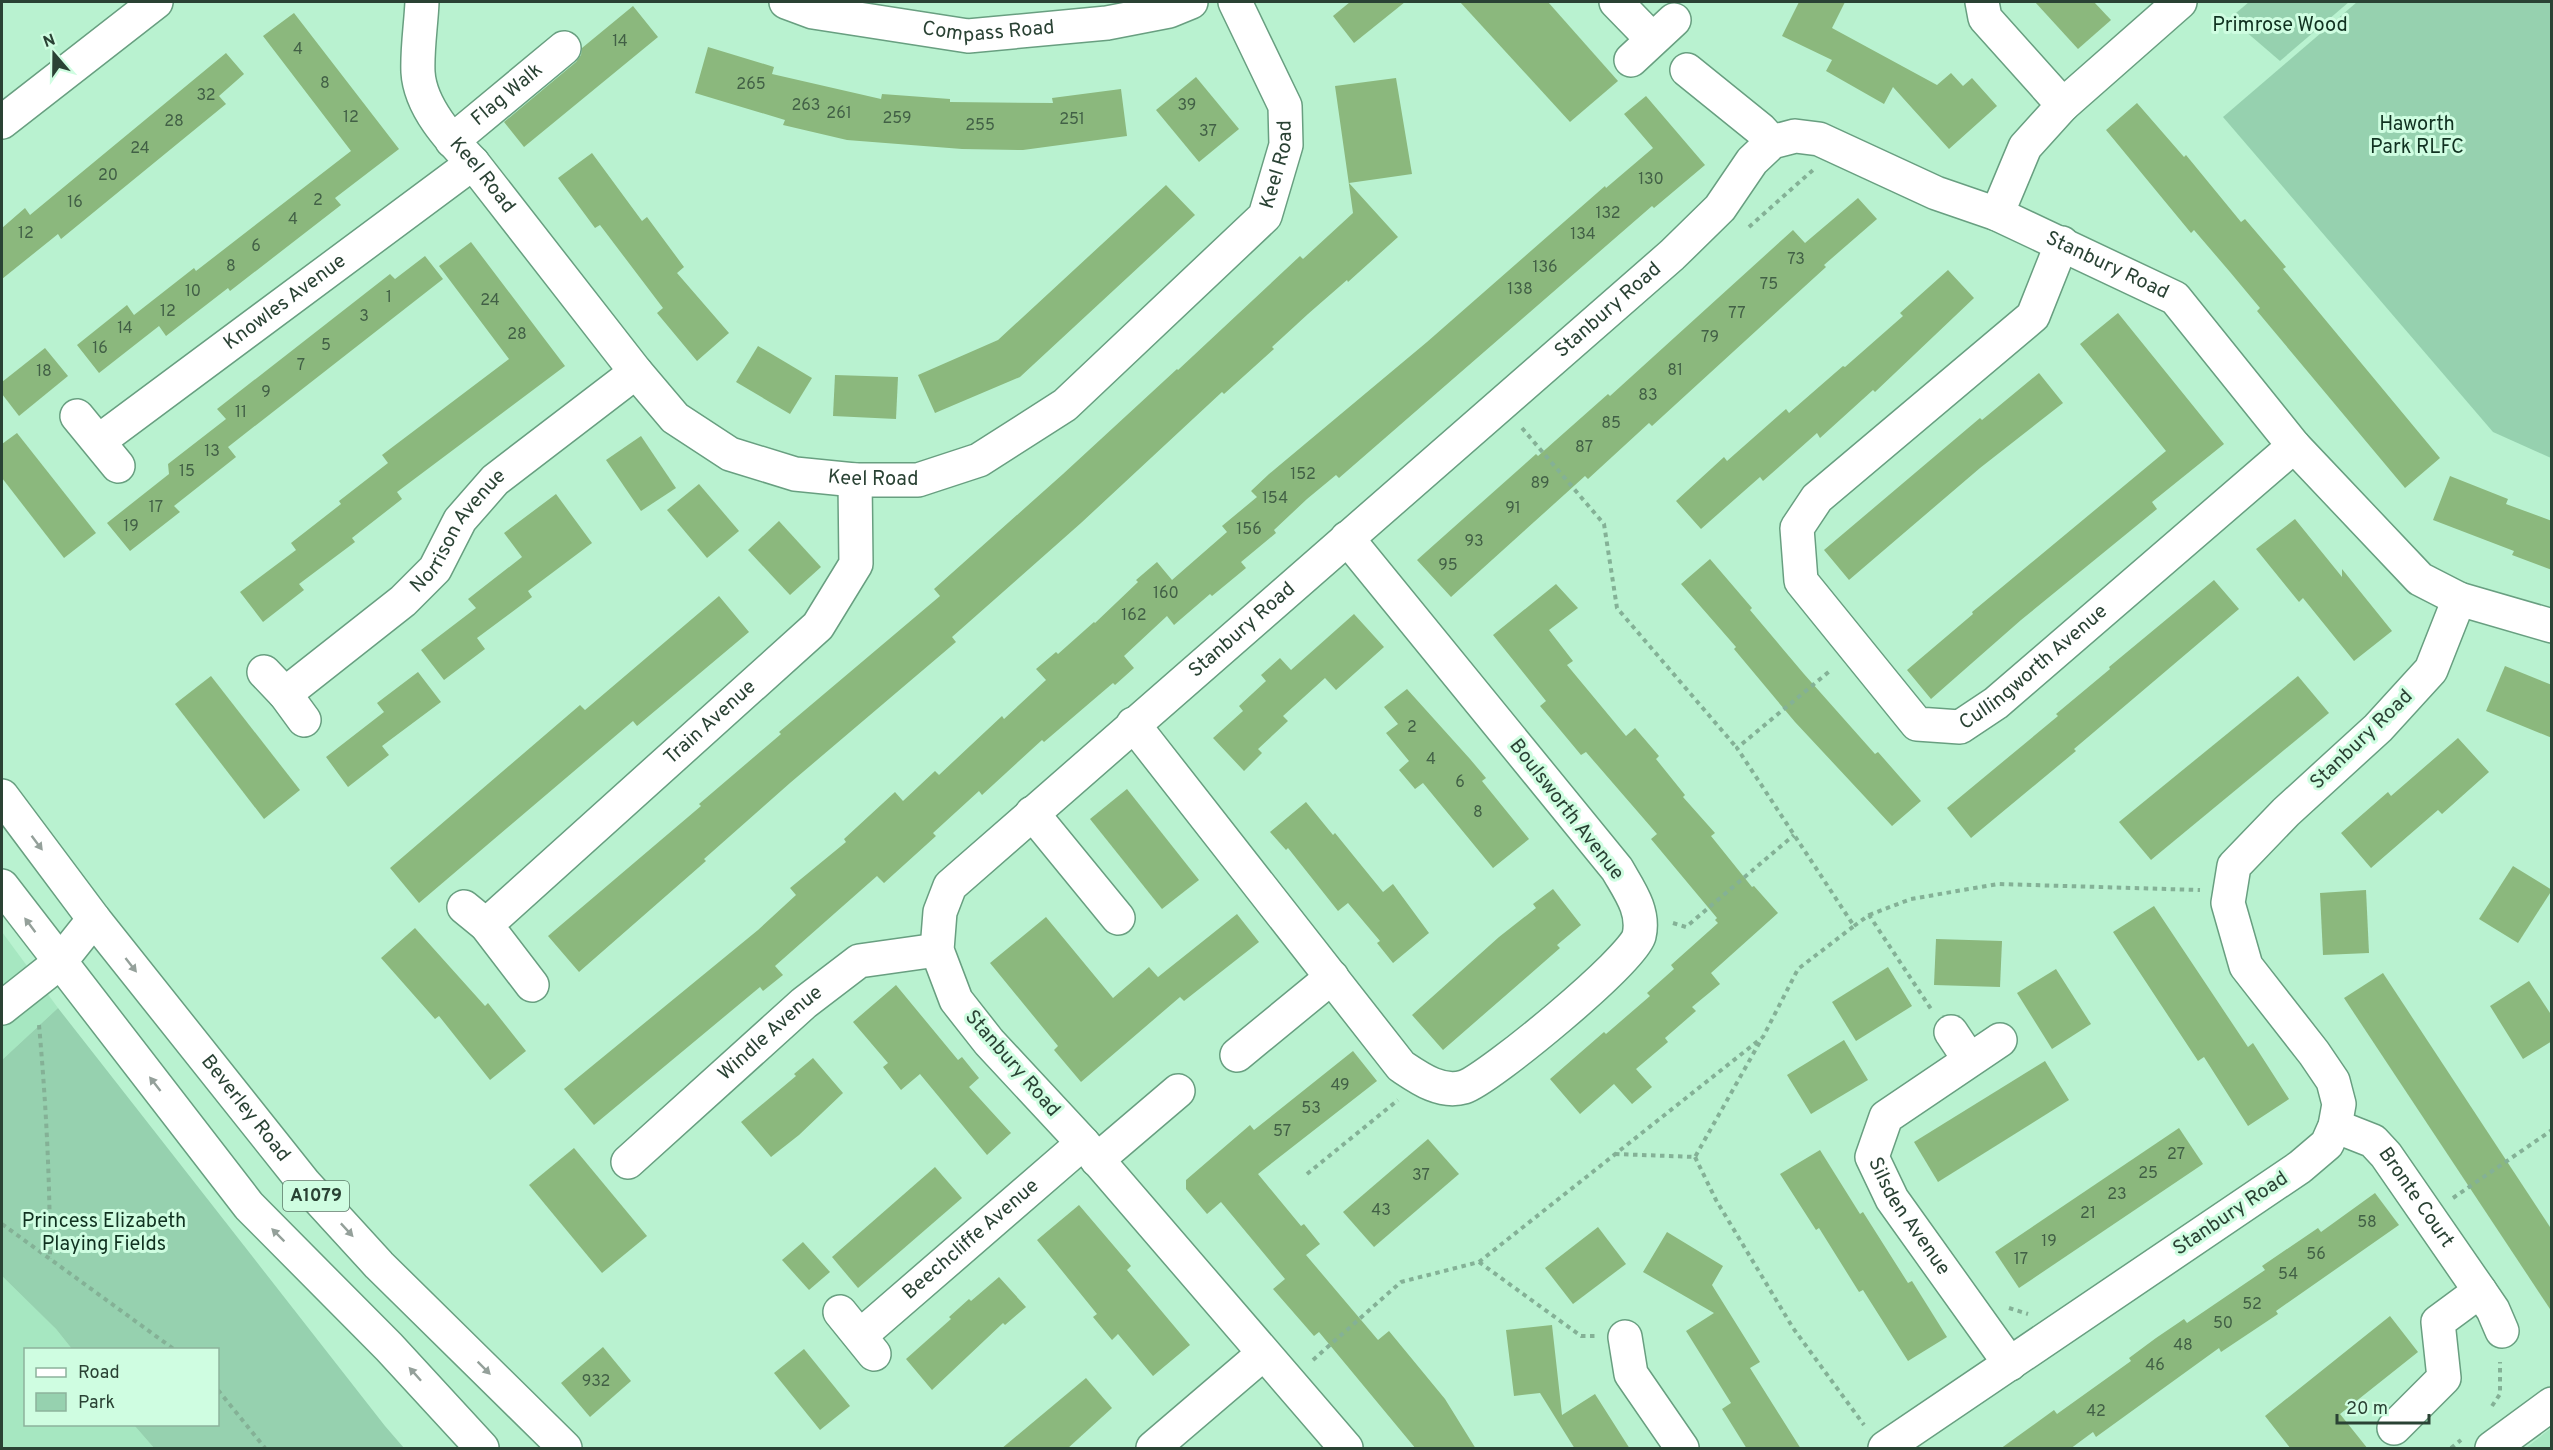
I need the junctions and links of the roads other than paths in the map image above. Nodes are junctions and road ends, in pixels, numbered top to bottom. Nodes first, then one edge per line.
1 (156, 2) edge
2 (422, 2) edge
3 (786, 2) edge
4 (1191, 2) edge
5 (1235, 2) edge
6 (1616, 2) edge
7 (1982, 2) edge
8 (2180, 2) edge
9 (1105, 12) edge
10 (1652, 40) dead end
11 (564, 48) dead end
12 (1687, 70) dead end
13 (2063, 105) junction
14 (2, 122) edge
15 (1772, 142) junction
16 (462, 152) junction
17 (1997, 214) junction
18 (2062, 243) junction
19 (636, 372) junction
20 (77, 416) dead end
21 (99, 441) junction
22 (2294, 446) junction
23 (118, 466) dead end
24 (855, 480) junction
25 (1347, 538) junction
26 (2459, 599) junction
27 (2552, 626) edge
28 (285, 695) dead end
29 (1133, 723) junction
30 (2, 796) edge
31 (1032, 813) junction
32 (2, 886) edge
33 (1118, 918) dead end
34 (94, 919) junction
35 (937, 950) junction
36 (59, 963) junction
37 (1332, 977) junction
38 (532, 985) dead end
39 (2, 1008) edge
40 (1951, 1032) road end
41 (2000, 1040) dead end
42 (1237, 1055) dead end
43 (1969, 1059) junction
44 (1178, 1091) dead end
45 (2335, 1126) junction
46 (1090, 1151) junction
47 (627, 1162) dead end
48 (2480, 1291) junction
49 (2502, 1331) road end
50 (858, 1334) dead end
51 (1624, 1337) road end
52 (1263, 1354) junction
53 (2010, 1364) junction
54 (2552, 1404) edge
55 (2394, 1428) dead end
56 (1877, 1441) edge
57 (2478, 1443) edge
58 (482, 1449) edge
59 (565, 1449) edge
60 (1153, 1449) edge
61 (1346, 1449) edge
62 (1682, 1449) edge

1 - 14 street
2 - 16 street, Keel Road
3 - 9 street, Compass Road
4 - 9 street, Compass Road
5 - 24 street, Keel Road
6 - 10 street
7 - 13 street
8 - 13 street
11 - 16 street, Flag Walk
12 - 15 street
13 - 17 street
15 - 17 street, Stanbury Road
15 - 25 street, Stanbury Road
16 - 19 street, Keel Road
16 - 21 street, Knowles Avenue
17 - 18 street, Stanbury Road
18 - 22 street, Stanbury Road
18 - 22 street, Cullingworth Avenue
19 - 24 street, Keel Road
19 - 28 street, Norrison Avenue
20 - 21 street
21 - 23 street
22 - 26 street, Stanbury Road
24 - 38 street, Train Avenue
25 - 29 street, Stanbury Road
25 - 37 street, Boulsworth Avenue
26 - 27 street
26 - 45 street, Stanbury Road
29 - 31 street, Stanbury Road
29 - 37 street, Boulsworth Avenue
30 -> 34 street, Beverley Road / A1079
31 - 33 street
31 - 35 street, Stanbury Road
36 -> 32 street, A1079
34 - 36 street
34 -> 59 street, Beverley Road / A1079
35 - 46 street, Stanbury Road
35 - 47 street, Windle Avenue
36 - 39 street
58 -> 36 street, A1079
37 - 42 street
40 - 43 street
41 - 43 street, Silsden Avenue
43 - 53 street, Silsden Avenue
44 - 46 street
45 - 48 street, Bronte Court
45 - 53 street, Stanbury Road
46 - 50 street, Beechcliffe Avenue
46 - 52 street, Stanbury Road
48 - 49 street, Bronte Court
48 - 55 street
51 - 62 street
52 - 60 street
52 - 61 street, Stanbury Road
53 - 56 street, Stanbury Road
54 - 57 street

